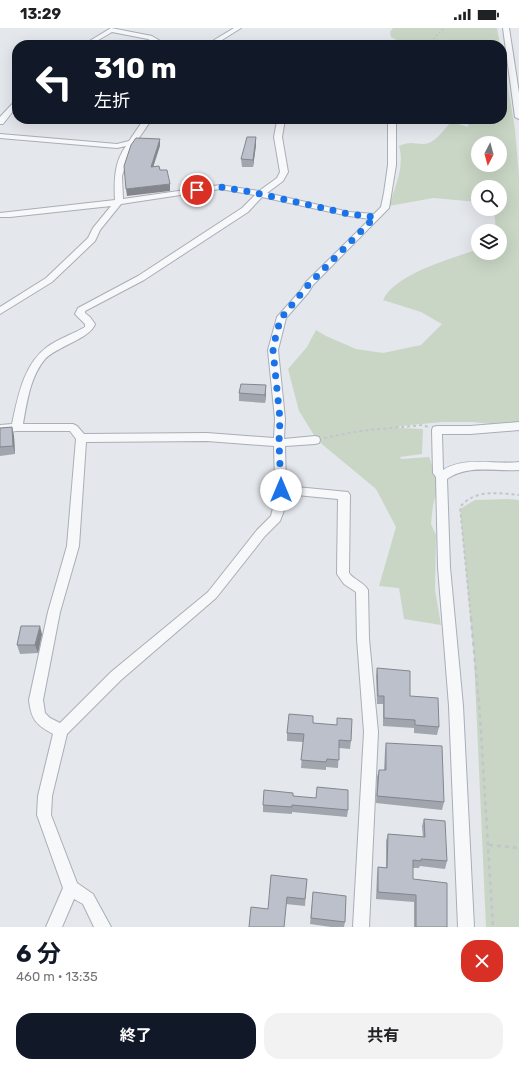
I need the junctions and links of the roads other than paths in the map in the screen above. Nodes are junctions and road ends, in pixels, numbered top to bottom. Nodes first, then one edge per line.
1 (238, 28) edge
2 (506, 28) edge
3 (115, 29) edge
4 (95, 40) edge
5 (155, 40) edge
6 (218, 40) edge
7 (12, 108) edge
8 (519, 117) edge
9 (0, 122) edge
10 (144, 124) edge
11 (280, 124) edge
12 (392, 124) edge
13 (0, 136) edge
14 (130, 144) junction
15 (260, 194) junction
16 (119, 200) junction
17 (0, 215) edge
18 (375, 217) junction
19 (0, 311) edge
20 (519, 426) edge
21 (16, 427) junction
22 (0, 429) edge
23 (81, 438) junction
24 (315, 440) road end
25 (279, 442) junction
26 (519, 466) edge
27 (442, 476) junction
28 (281, 490) junction
29 (60, 731) junction
30 (71, 888) junction
31 (54, 927) edge
32 (103, 927) edge
33 (361, 927) edge
34 (466, 927) edge

1 - 6 street
2 - 8 street
3 - 4 street
3 - 5 street
7 - 9 street
10 - 14 street
11 - 15 street
12 - 18 street
13 - 14 street
14 - 16 street
15 - 16 street
15 - 18 street
15 - 21 street
16 - 17 street
16 - 19 street
18 - 25 street
20 - 27 street
21 - 22 street
21 - 23 street
23 - 25 street
23 - 29 street
24 - 25 street
25 - 28 street
26 - 27 street
27 - 34 street
28 - 29 street
28 - 33 street
29 - 30 street
30 - 31 street
30 - 32 street

